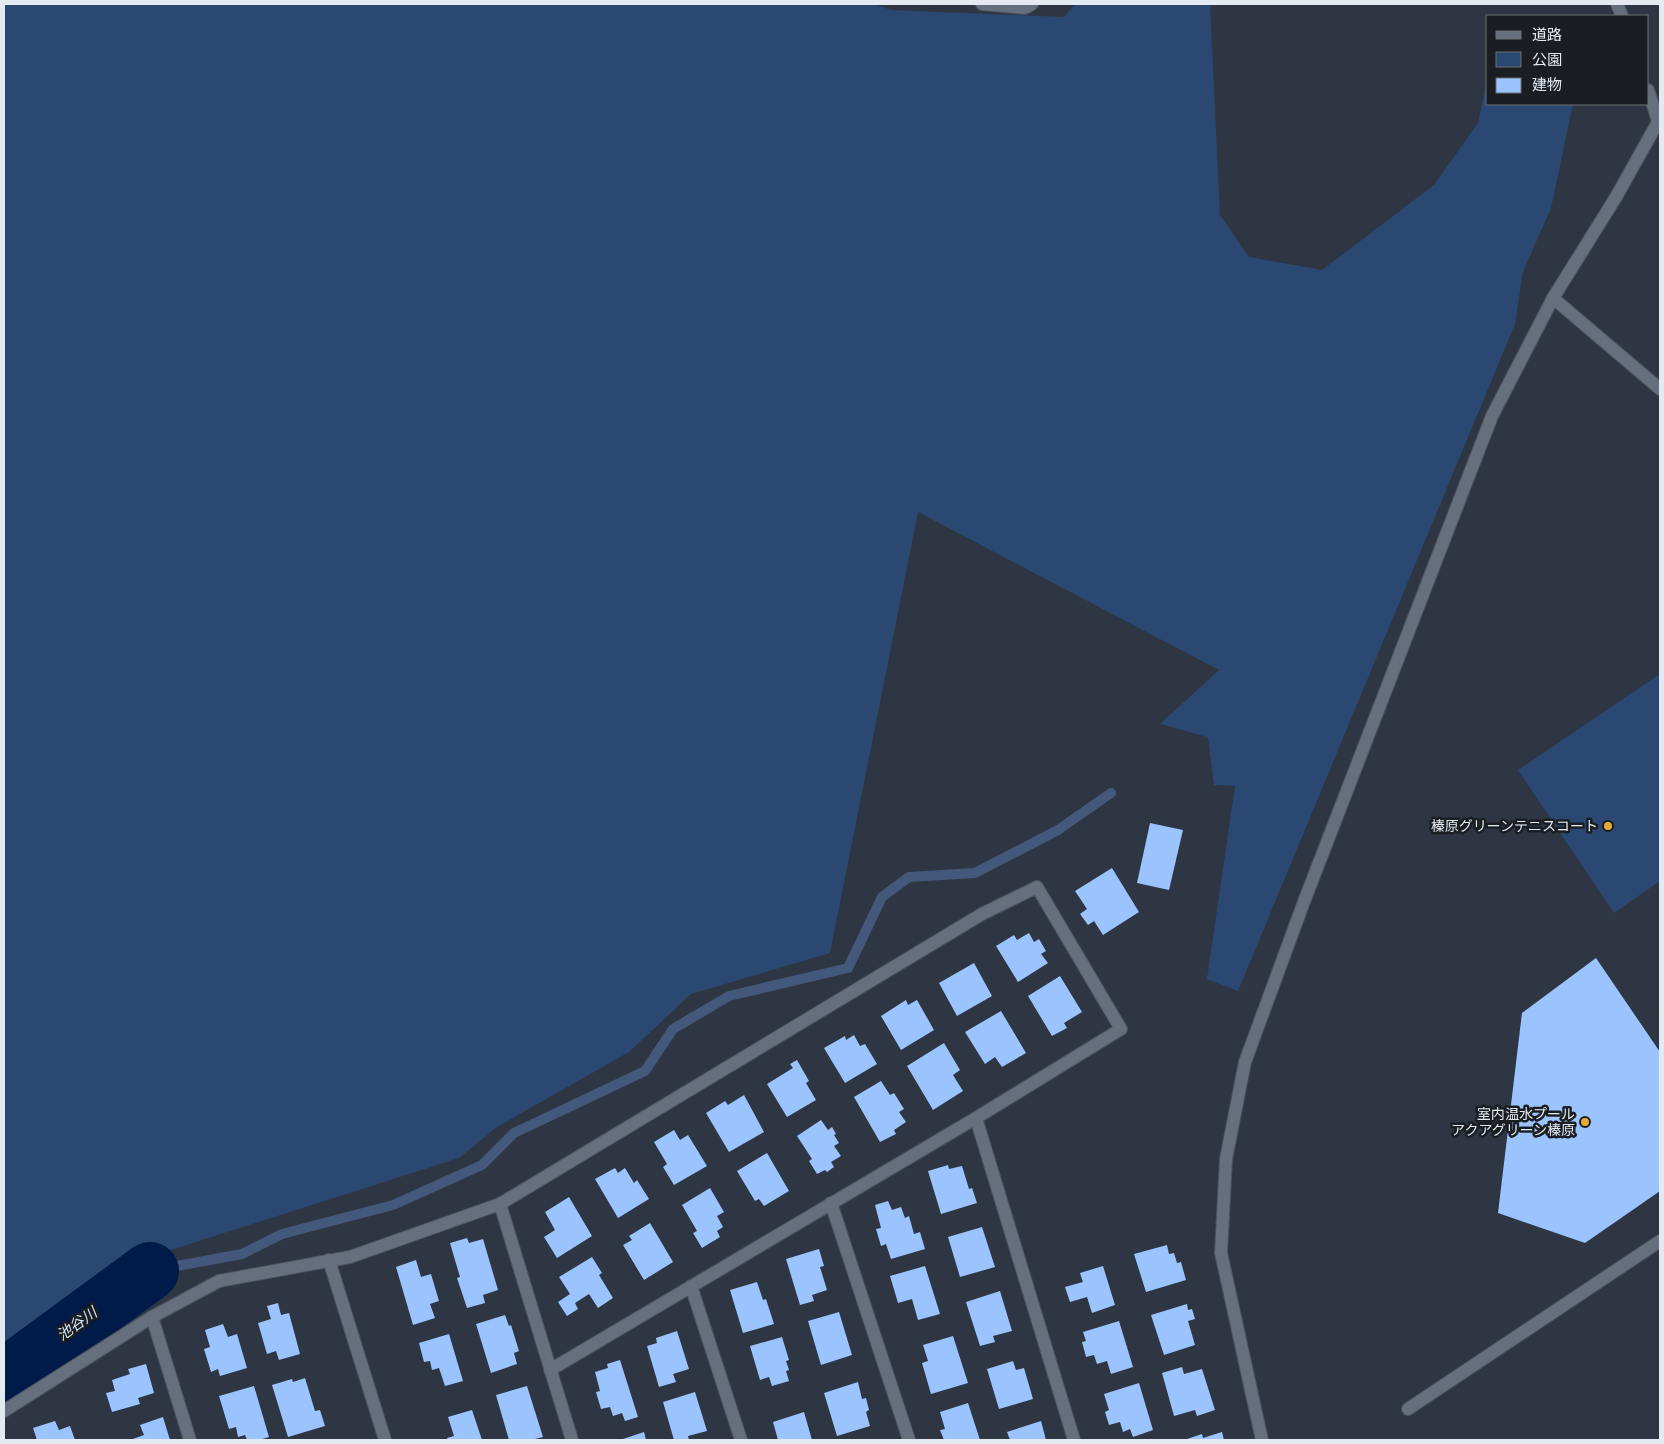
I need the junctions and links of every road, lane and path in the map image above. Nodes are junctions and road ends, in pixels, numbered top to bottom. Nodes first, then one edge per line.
1 (982, 4) edge
2 (1032, 4) edge
3 (1649, 93) edge
4 (1659, 124) edge
5 (1553, 298) junction
6 (1660, 389) edge
7 (976, 1118) junction
8 (831, 1203) junction
9 (500, 1204) junction
10 (1660, 1241) edge
11 (329, 1260) junction
12 (691, 1286) junction
13 (152, 1317) junction
14 (550, 1370) junction
15 (1408, 1409) dead end
16 (4, 1411) edge
17 (190, 1440) edge
18 (385, 1440) edge
19 (572, 1440) edge
20 (741, 1440) edge
21 (909, 1440) edge
22 (1074, 1440) edge
23 (1262, 1440) edge

1 - 2 street
3 - 4 street
4 - 5 street
5 - 6 street
5 - 23 street
7 - 8 street
7 - 9 street
7 - 22 street
8 - 12 street
8 - 21 street
9 - 11 street
9 - 14 street
10 - 15 street
11 - 13 street
11 - 18 street
12 - 14 street
12 - 20 street
13 - 16 street
13 - 17 street
14 - 19 street

